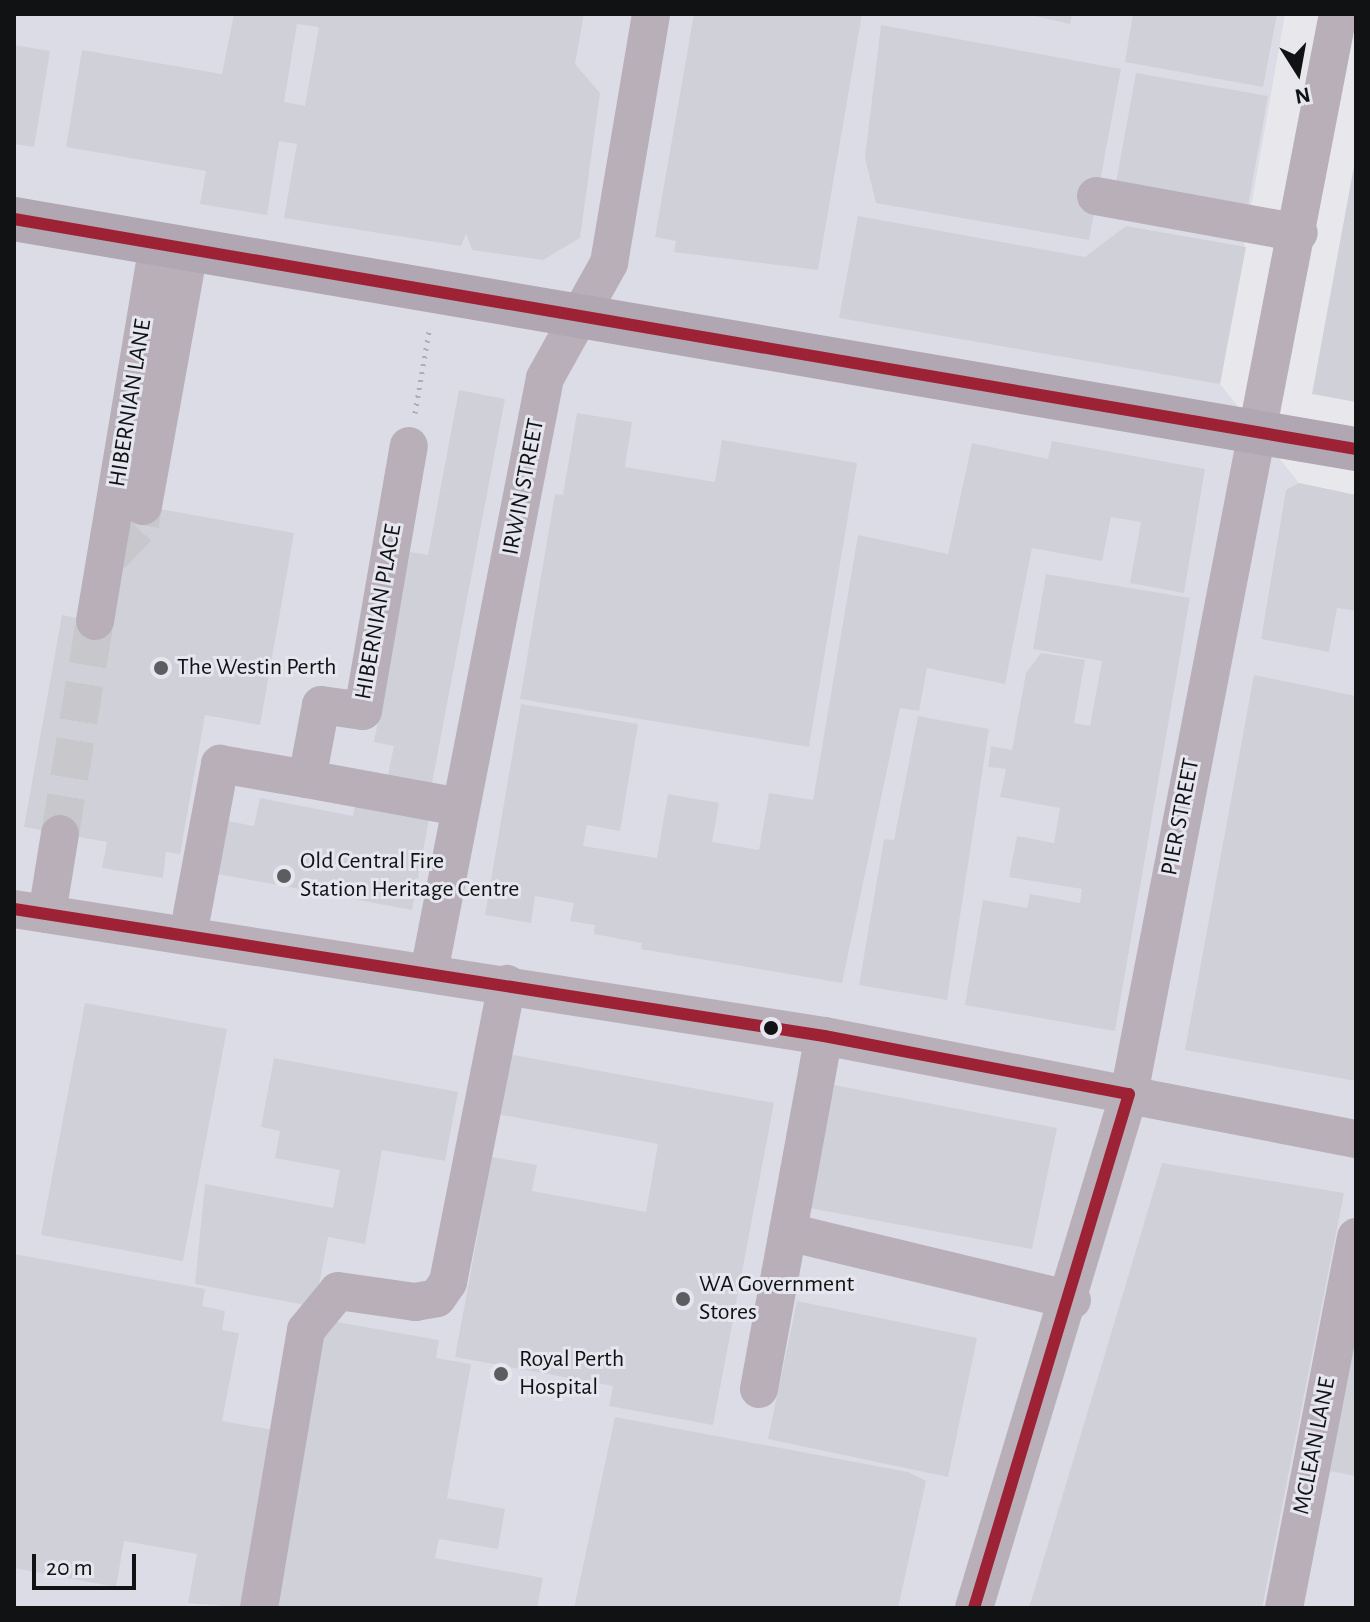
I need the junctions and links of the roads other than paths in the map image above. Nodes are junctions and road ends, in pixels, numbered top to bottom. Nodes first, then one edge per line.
1 (651, 14) edge
2 (1338, 14) edge
3 (1342, 91) edge
4 (1096, 196) dead end
5 (14, 219) edge
6 (1299, 233) junction
7 (173, 248) junction
8 (581, 316) junction
9 (1256, 431) junction
10 (409, 446) dead end
11 (1356, 449) edge
12 (143, 506) tunnel mouth
13 (95, 621) tunnel mouth
14 (307, 779) junction
15 (459, 807) junction
16 (60, 834) tunnel mouth
17 (30, 911) edge
18 (192, 914) dead end
19 (429, 972) junction
20 (507, 984) junction
21 (824, 1036) junction
22 (1129, 1094) junction
23 (1356, 1139) edge
24 (788, 1232) junction
25 (1356, 1237) edge
26 (1072, 1300) junction
27 (759, 1389) dead end
28 (259, 1608) edge
29 (974, 1608) edge
30 (1284, 1608) edge

1 - 8 street, IRWIN STREET
2 - 3 street, PIER STREET
3 - 6 street, PIER STREET
4 - 6 street
5 - 7 main road
6 - 9 street, PIER STREET
7 - 8 main road
7 - 12 street, HIBERNIAN LANE
7 - 13 street, HIBERNIAN LANE
8 - 9 main road
8 - 15 street, IRWIN STREET
9 - 11 main road
9 - 22 street, PIER STREET
10 - 14 street, HIBERNIAN PLACE
14 - 15 street
14 - 18 street
15 - 19 street, IRWIN STREET
16 - 17 street
17 - 19 street
19 - 20 street
20 - 21 street
20 - 28 street
21 - 22 street
21 - 24 street
22 - 23 street
22 - 26 street, PIER STREET
24 - 26 street
24 - 27 street
25 - 30 street, MCLEAN LANE
26 - 29 street, PIER STREET

